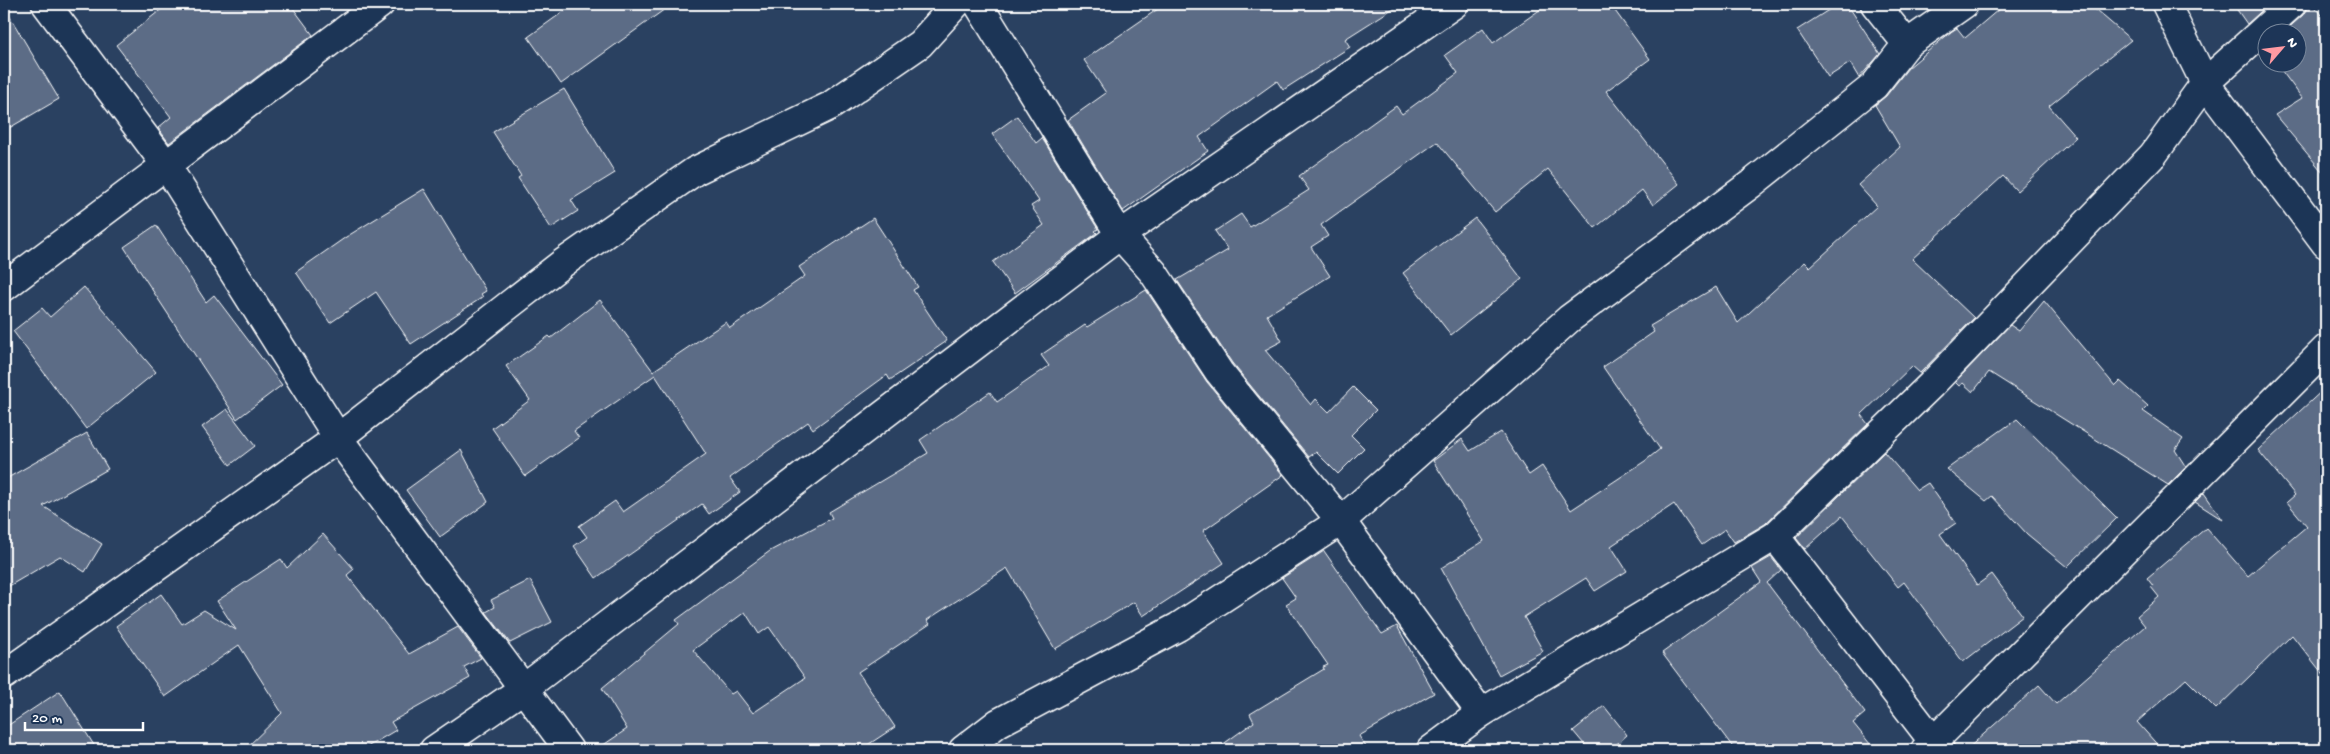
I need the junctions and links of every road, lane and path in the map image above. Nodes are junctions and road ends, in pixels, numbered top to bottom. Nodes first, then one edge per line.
1 (46, 4) edge
2 (380, 4) edge
3 (956, 4) edge
4 (978, 4) edge
5 (1454, 4) edge
6 (1875, 4) edge
7 (1964, 4) edge
8 (2166, 4) edge
9 (2292, 4) edge
10 (1907, 44) junction
11 (2205, 83) junction
12 (166, 165) junction
13 (1120, 235) junction
14 (2326, 244) edge
15 (4, 287) edge
16 (2326, 349) edge
17 (338, 438) junction
18 (1340, 522) junction
19 (1775, 536) junction
20 (4, 675) edge
21 (523, 689) junction
22 (1481, 713) junction
23 (1933, 747) edge
24 (434, 750) edge
25 (569, 750) edge
26 (963, 750) edge
27 (1431, 750) edge

1 - 12 street
2 - 12 street
3 - 17 street
4 - 13 street
5 - 13 street
6 - 10 street
7 - 10 street
8 - 11 street
9 - 11 street
10 - 18 street
11 - 14 street
11 - 19 street
12 - 15 street
12 - 17 street
13 - 18 street
13 - 21 street
16 - 23 street
17 - 20 street
17 - 21 street
18 - 22 street
18 - 26 street
19 - 22 street
19 - 23 street
21 - 24 street
21 - 25 street
22 - 27 street

